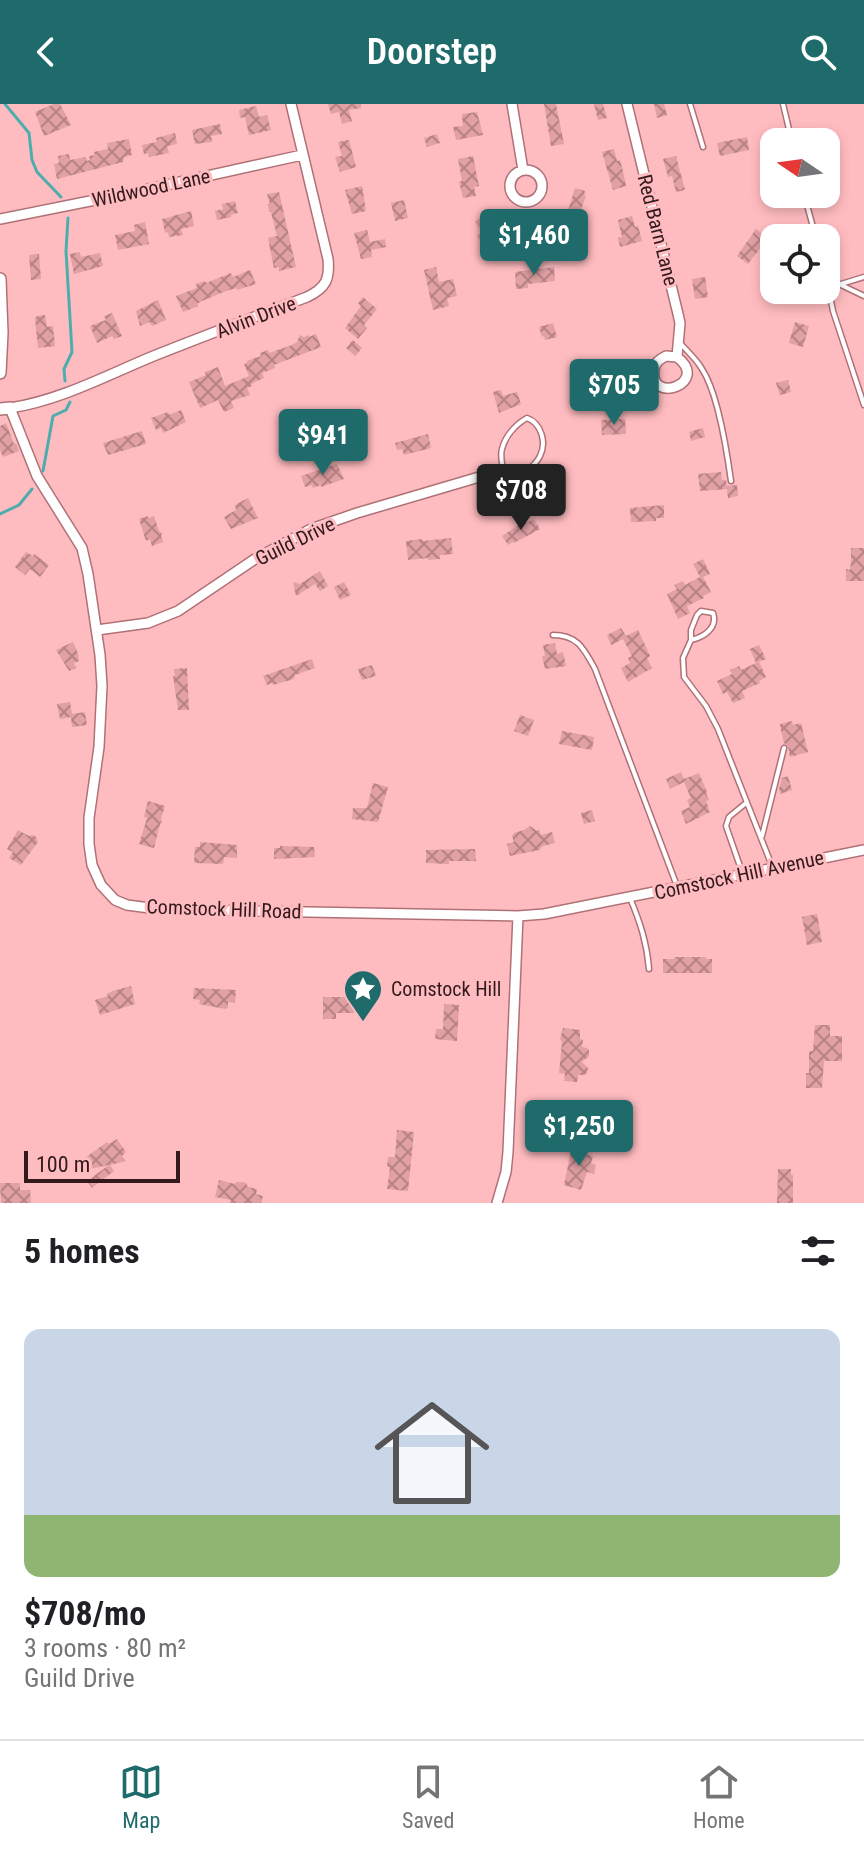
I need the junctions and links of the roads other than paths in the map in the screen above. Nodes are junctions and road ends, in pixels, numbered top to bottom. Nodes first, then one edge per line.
1 (291, 104) edge
2 (512, 104) edge
3 (627, 104) edge
4 (690, 104) edge
5 (783, 104) edge
6 (789, 128) edge
7 (703, 147) dead end
8 (302, 155) junction
9 (523, 170) dead end
10 (0, 219) edge
11 (864, 277) edge
12 (0, 279) edge
13 (840, 284) edge
14 (840, 284) edge
15 (864, 296) edge
16 (832, 304) edge
17 (679, 342) junction
18 (677, 357) dead end
19 (0, 373) edge
20 (864, 405) edge
21 (5, 408) edge
22 (503, 470) junction
23 (731, 481) dead end
24 (97, 630) junction
25 (553, 635) dead end
26 (691, 640) junction
27 (784, 748) dead end
28 (746, 803) junction
29 (762, 838) junction
30 (864, 850) edge
31 (773, 868) junction
32 (743, 875) junction
33 (678, 888) junction
34 (630, 898) junction
35 (614, 901) joint
36 (518, 916) junction
37 (649, 969) dead end
38 (497, 1203) edge

1 - 8 street, Alvin Drive
2 - 9 street
3 - 17 street, Red Barn Lane
4 - 7 lane
5 - 6 lane
8 - 10 street, Wildwood Lane
8 - 21 street, Alvin Drive
11 - 13 lane
12 - 19 street
14 - 15 lane
16 - 20 lane
17 - 18 street, Red Barn Lane
17 - 23 lane
21 - 24 street, Comstock Hill Road
22 - 22 lane
22 - 24 street, Guild Drive
24 - 36 street, Comstock Hill Road
25 - 33 lane
26 - 26 lane
26 - 28 lane
27 - 29 lane
28 - 29 lane
28 - 32 lane
29 - 31 lane
30 - 31 street, Comstock Hill Avenue
31 - 32 street, Comstock Hill Avenue
32 - 33 street, Comstock Hill Avenue
33 - 34 street, Comstock Hill Avenue
34 - 35 street, Comstock Hill Avenue
34 - 37 lane
35 - 36 street, Comstock Hill Road
36 - 38 street

